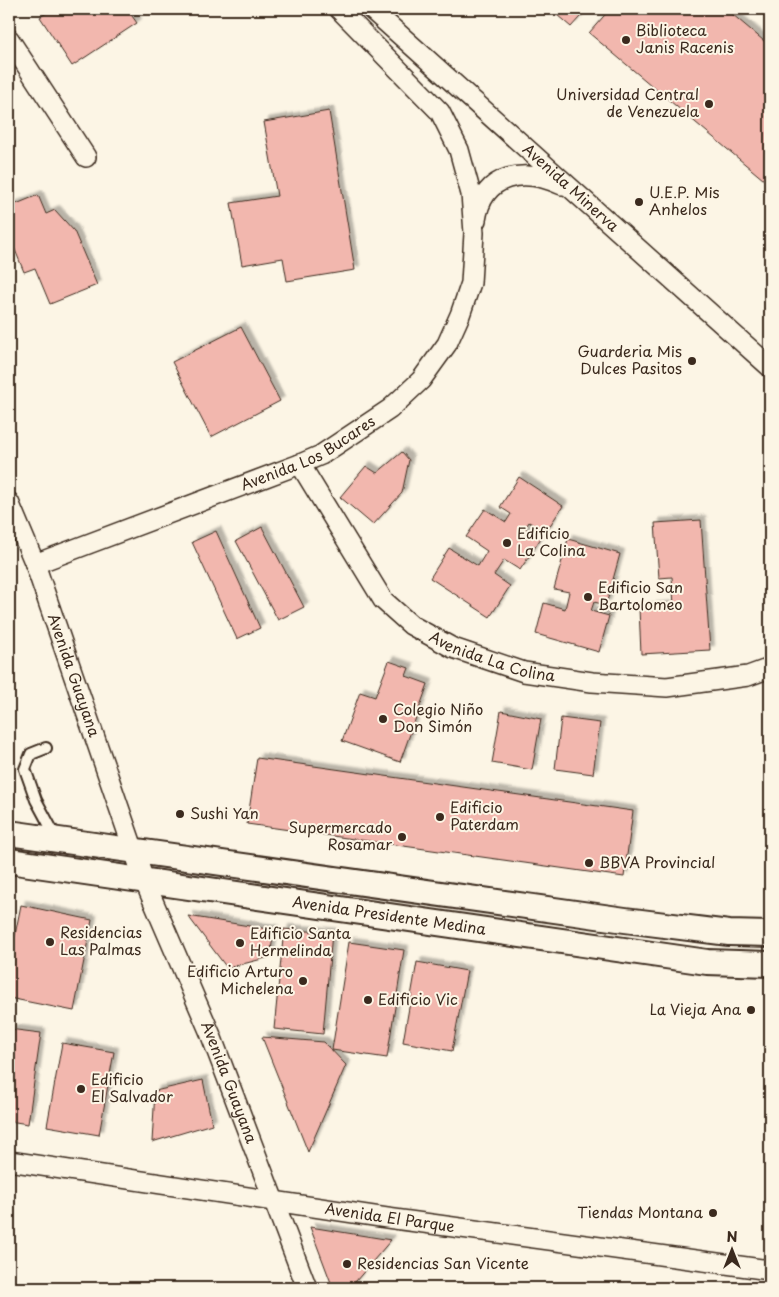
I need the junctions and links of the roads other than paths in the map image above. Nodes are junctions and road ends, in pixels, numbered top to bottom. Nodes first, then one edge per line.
1 (339, 9) edge
2 (371, 9) edge
3 (9, 39) edge
4 (86, 157) dead end
5 (570, 188) junction
6 (474, 233) junction
7 (770, 367) edge
8 (300, 464) junction
9 (9, 502) edge
10 (34, 564) junction
11 (770, 668) edge
12 (46, 748) dead end
13 (9, 833) edge
14 (58, 840) junction
15 (133, 850) junction
16 (9, 860) edge
17 (144, 880) junction
18 (770, 934) edge
19 (770, 964) edge
20 (9, 1161) edge
21 (275, 1202) junction
22 (770, 1270) edge
23 (307, 1288) edge

1 - 6 street, Avenida Los Bucares
2 - 5 street, Avenida Minerva
3 - 4 street
5 - 6 street, Avenida Los Bucares
5 - 7 street, Avenida Minerva
6 - 8 street, Avenida Los Bucares
8 - 10 street, Avenida Los Bucares
8 - 11 street, Avenida La Colina
9 - 10 street, Avenida Guayana
10 - 15 street, Avenida Guayana
12 - 14 lane
13 - 14 street, Avenida Presidente Medina
14 - 15 street, Avenida Presidente Medina
15 - 17 street, Avenida Guayana
15 - 18 street, Avenida Presidente Medina
16 - 17 street, Avenida Presidente Medina
17 - 19 street, Avenida Presidente Medina
17 - 21 street, Avenida Guayana
20 - 21 street, Avenida El Parque
21 - 22 street, Avenida El Parque
21 - 23 street, Avenida Guayana

